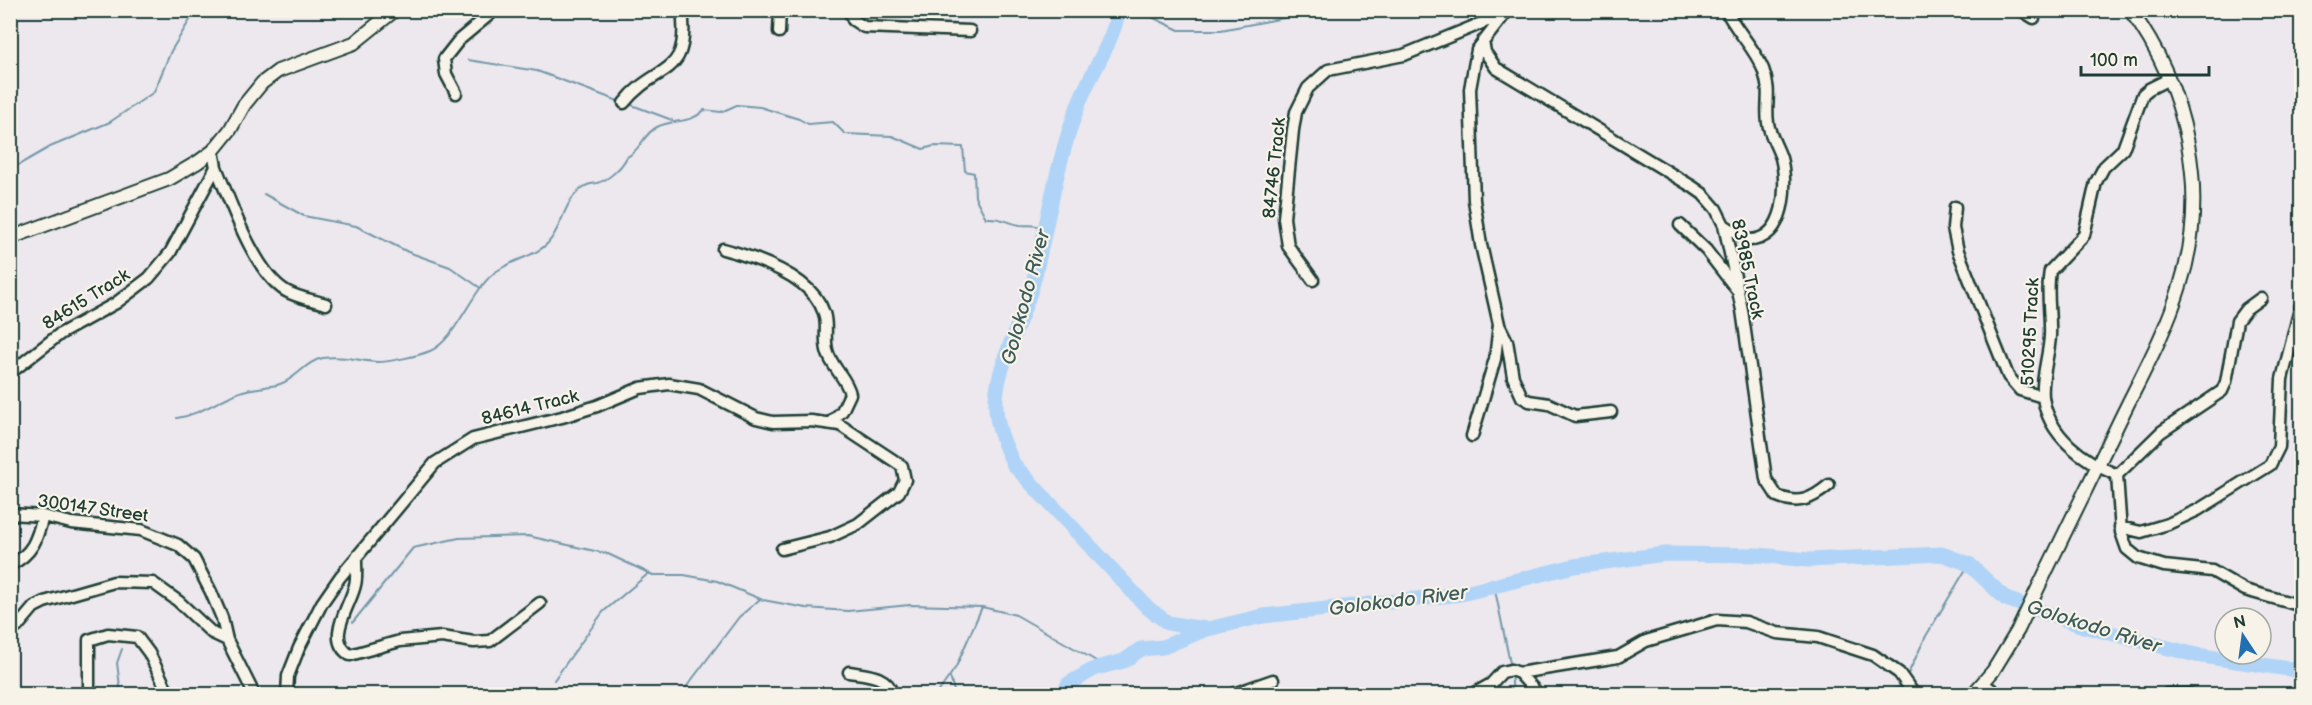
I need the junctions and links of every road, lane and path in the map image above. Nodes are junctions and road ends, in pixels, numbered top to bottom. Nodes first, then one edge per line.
1 (395, 10) edge
2 (495, 10) edge
3 (682, 10) edge
4 (780, 10) edge
5 (849, 10) edge
6 (1726, 10) edge
7 (2021, 10) edge
8 (2130, 10) edge
9 (1506, 12) edge
10 (2034, 18) dead end
11 (779, 32) dead end
12 (970, 32) dead end
13 (1483, 41) junction
14 (2169, 79) junction
15 (456, 93) dead end
16 (624, 103) dead end
17 (213, 151) junction
18 (216, 167) junction
19 (1955, 207) dead end
20 (1680, 225) dead end
21 (1724, 225) junction
22 (10, 238) edge
23 (723, 249) dead end
24 (1313, 279) dead end
25 (1738, 292) junction
26 (2261, 298) dead end
27 (2301, 301) edge
28 (326, 304) dead end
29 (1498, 324) junction
30 (10, 373) edge
31 (2043, 397) junction
32 (1611, 412) dead end
33 (830, 423) junction
34 (1472, 436) dead end
35 (2098, 467) junction
36 (2117, 475) junction
37 (1829, 485) dead end
38 (10, 514) edge
39 (43, 516) junction
40 (2120, 527) junction
41 (782, 549) dead end
42 (356, 561) junction
43 (10, 565) edge
44 (540, 603) dead end
45 (2301, 606) edge
46 (10, 627) edge
47 (227, 640) junction
48 (849, 672) dead end
49 (1519, 673) junction
50 (1273, 680) dead end
51 (1984, 684) junction
52 (89, 694) edge
53 (169, 694) edge
54 (254, 694) edge
55 (287, 694) edge
56 (892, 694) edge
57 (1233, 694) edge
58 (1473, 694) edge
59 (1538, 694) edge
60 (1914, 694) edge
61 (1973, 694) edge
62 (1998, 694) edge
63 (2166, 694) edge
64 (2189, 694) edge

1 - 17 street
2 - 15 street
3 - 16 street
4 - 11 street
5 - 12 street
6 - 21 street
7 - 10 street
8 - 14 street
9 - 13 street
9 - 24 street, 84746 Track
13 - 21 street, 83985 Track
13 - 29 street
14 - 31 street, 510295 Track
14 - 35 street
17 - 18 street
17 - 22 street
18 - 28 street
18 - 30 street, 84615 Track
19 - 31 street
20 - 25 street
21 - 25 street, 83985 Track
23 - 33 street
25 - 37 street, 83985 Track
26 - 36 street
27 - 40 street
29 - 32 street
29 - 34 street
31 - 35 street, 510295 Track
33 - 41 street, 84614 Track
33 - 42 street, 84614 Track
35 - 36 street, 510295 Track
35 - 51 street
36 - 40 street
38 - 39 street, 300147 Street
39 - 43 street
39 - 47 street, 300147 Street
40 - 45 street
42 - 44 street
42 - 55 street, 84614 Track
46 - 47 street
47 - 54 street, 300147 Street
48 - 56 street
49 - 58 street
49 - 59 street
49 - 60 street
50 - 57 street
51 - 61 street
51 - 62 street
52 - 53 street
63 - 64 street

